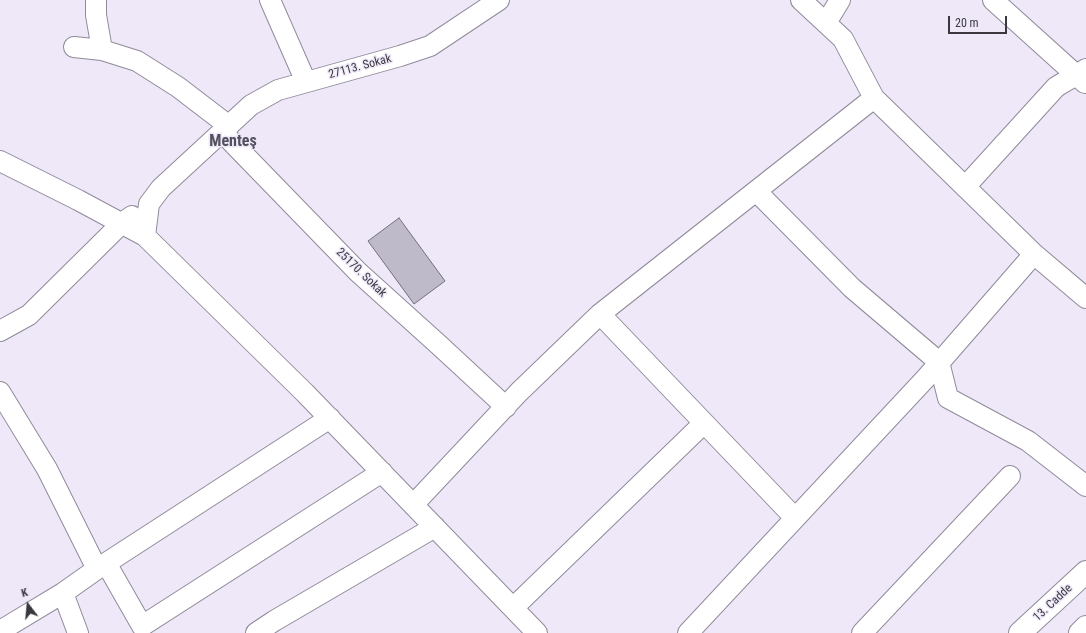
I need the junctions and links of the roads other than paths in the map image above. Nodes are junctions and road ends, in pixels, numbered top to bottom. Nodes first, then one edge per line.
1 (96, 0) edge
2 (270, 0) edge
3 (499, 0) edge
4 (801, 0) edge
5 (840, 0) edge
6 (993, 0) edge
7 (826, 23) junction
8 (74, 47) dead end
9 (102, 50) junction
10 (1082, 77) edge
11 (306, 82) junction
12 (874, 98) junction
13 (226, 129) junction
14 (0, 161) edge
15 (965, 187) junction
16 (756, 191) junction
17 (149, 204) junction
18 (122, 224) junction
19 (145, 236) junction
20 (1034, 254) junction
21 (1086, 298) edge
22 (600, 314) junction
23 (0, 331) edge
24 (939, 362) junction
25 (0, 392) edge
26 (506, 406) junction
27 (330, 418) junction
28 (704, 423) junction
29 (382, 472) junction
30 (1010, 476) dead end
31 (1086, 486) edge
32 (413, 505) junction
33 (795, 518) junction
34 (435, 527) junction
35 (102, 566) junction
36 (1086, 572) edge
37 (63, 593) junction
38 (513, 608) junction
39 (278, 627) edge
40 (1086, 627) edge
41 (0, 631) edge
42 (534, 632) edge
43 (78, 633) edge
44 (256, 633) edge
45 (688, 633) edge
46 (862, 633) edge
47 (1020, 633) edge
48 (1080, 633) edge

1 - 9 street
2 - 11 street
3 - 11 street, 27113. Sokak
4 - 7 street
5 - 7 street
6 - 10 street
7 - 12 street
8 - 9 street, 25170. Sokak
9 - 13 street, 25170. Sokak
10 - 15 street
11 - 13 street, 27113. Sokak
12 - 15 street
12 - 16 street
13 - 17 street, 27113. Sokak
13 - 26 street, 25170. Sokak
14 - 18 street
15 - 20 street
16 - 22 street
16 - 24 street
17 - 18 street
17 - 19 street
18 - 19 street
18 - 23 street
19 - 27 street
20 - 21 street
20 - 24 street
22 - 26 street
22 - 28 street
24 - 31 street
24 - 33 street
25 - 35 street
26 - 32 street
27 - 29 street
27 - 35 street
28 - 33 street
28 - 38 street
29 - 32 street
29 - 35 street
30 - 46 street
32 - 34 street
33 - 45 street
34 - 38 street
34 - 39 street
35 - 37 street
36 - 47 main road, 13. Cadde
37 - 41 street
37 - 43 street
38 - 42 street
39 - 44 street
40 - 48 main road

